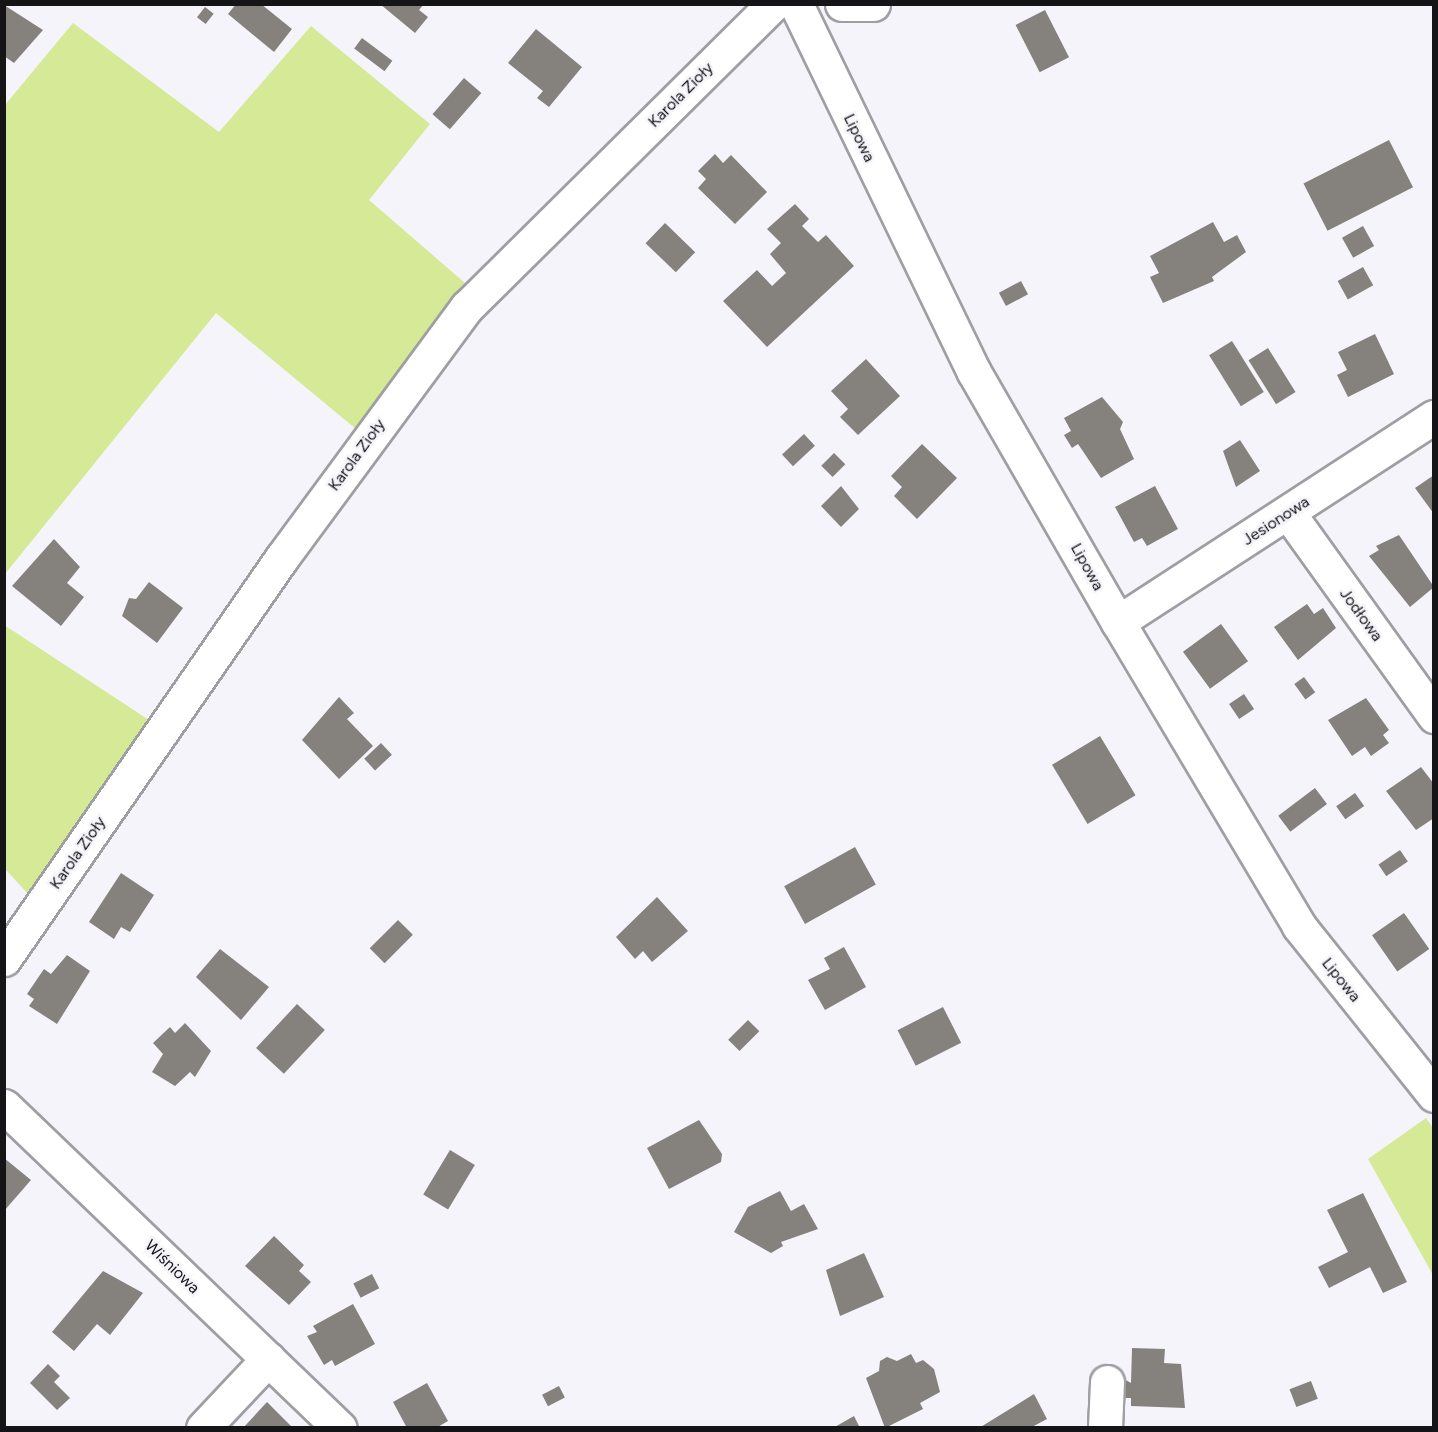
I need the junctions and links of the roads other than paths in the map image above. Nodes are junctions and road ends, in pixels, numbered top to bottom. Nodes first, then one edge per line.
1 (773, 4) edge
2 (796, 4) edge
3 (842, 4) edge
4 (873, 4) edge
5 (1434, 417) edge
6 (1289, 513) junction
7 (1118, 622) junction
8 (1434, 716) edge
9 (4, 959) edge
10 (1434, 1095) edge
11 (4, 1106) edge
12 (268, 1359) junction
13 (1107, 1383) dead end
14 (203, 1428) edge
15 (340, 1428) edge
16 (1105, 1428) edge

1 - 9 street, Karola Zioły
2 - 7 street, Lipowa
3 - 4 street
5 - 6 street, Jesionowa
6 - 7 street, Jesionowa
6 - 8 street, Jodłowa
7 - 10 street, Lipowa
11 - 12 street, Wiśniowa
12 - 14 street
12 - 15 street, Wiśniowa
13 - 16 street

